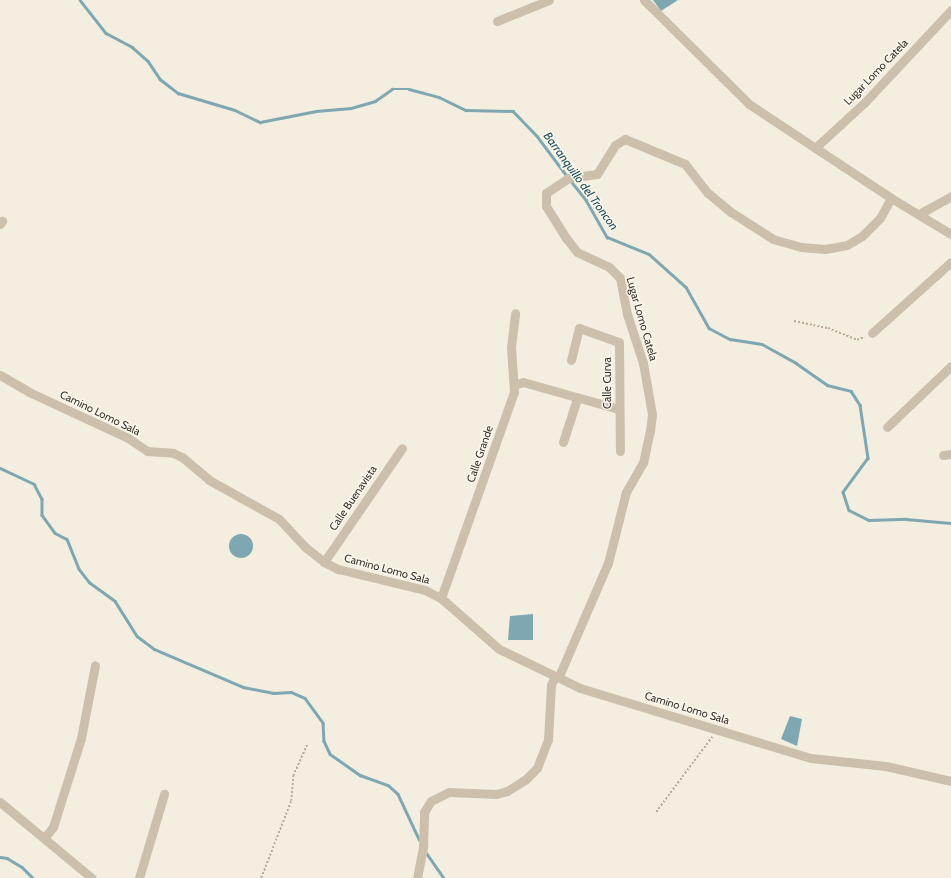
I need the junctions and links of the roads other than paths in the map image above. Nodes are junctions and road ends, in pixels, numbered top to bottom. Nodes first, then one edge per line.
1 (549, 0) edge
2 (644, 0) edge
3 (951, 10) edge
4 (496, 20) dead end
5 (815, 148) junction
6 (951, 196) edge
7 (891, 198) junction
8 (919, 214) junction
9 (951, 234) edge
10 (951, 262) edge
11 (515, 313) dead end
12 (872, 333) road end
13 (571, 360) dead end
14 (951, 366) edge
15 (0, 375) edge
16 (514, 385) junction
17 (577, 399) junction
18 (619, 409) junction
19 (887, 427) dead end
20 (563, 442) dead end
21 (402, 448) dead end
22 (620, 451) dead end
23 (324, 562) junction
24 (441, 598) junction
25 (95, 665) dead end
26 (559, 676) junction
27 (951, 781) edge
28 (164, 794) dead end
29 (0, 802) edge
30 (45, 837) junction
31 (92, 878) edge
32 (139, 878) edge
33 (417, 878) edge

1 - 4 street
2 - 5 street
3 - 5 street, Lugar Lomo Catela
5 - 7 street
6 - 8 street
7 - 8 street
7 - 26 street, Lugar Lomo Catela
8 - 9 street
10 - 12 street
11 - 16 street, Calle Grande
13 - 18 street, Calle Curva
14 - 19 street
15 - 23 street, Camino Lomo Sala
16 - 17 street
16 - 24 street, Calle Grande
17 - 18 street
17 - 20 street
18 - 22 street, Calle Curva
21 - 23 street, Calle Buenavista
23 - 24 street, Camino Lomo Sala
24 - 26 street, Camino Lomo Sala
25 - 30 street
26 - 27 street, Camino Lomo Sala
26 - 33 street
28 - 32 street
29 - 30 street
30 - 31 street

